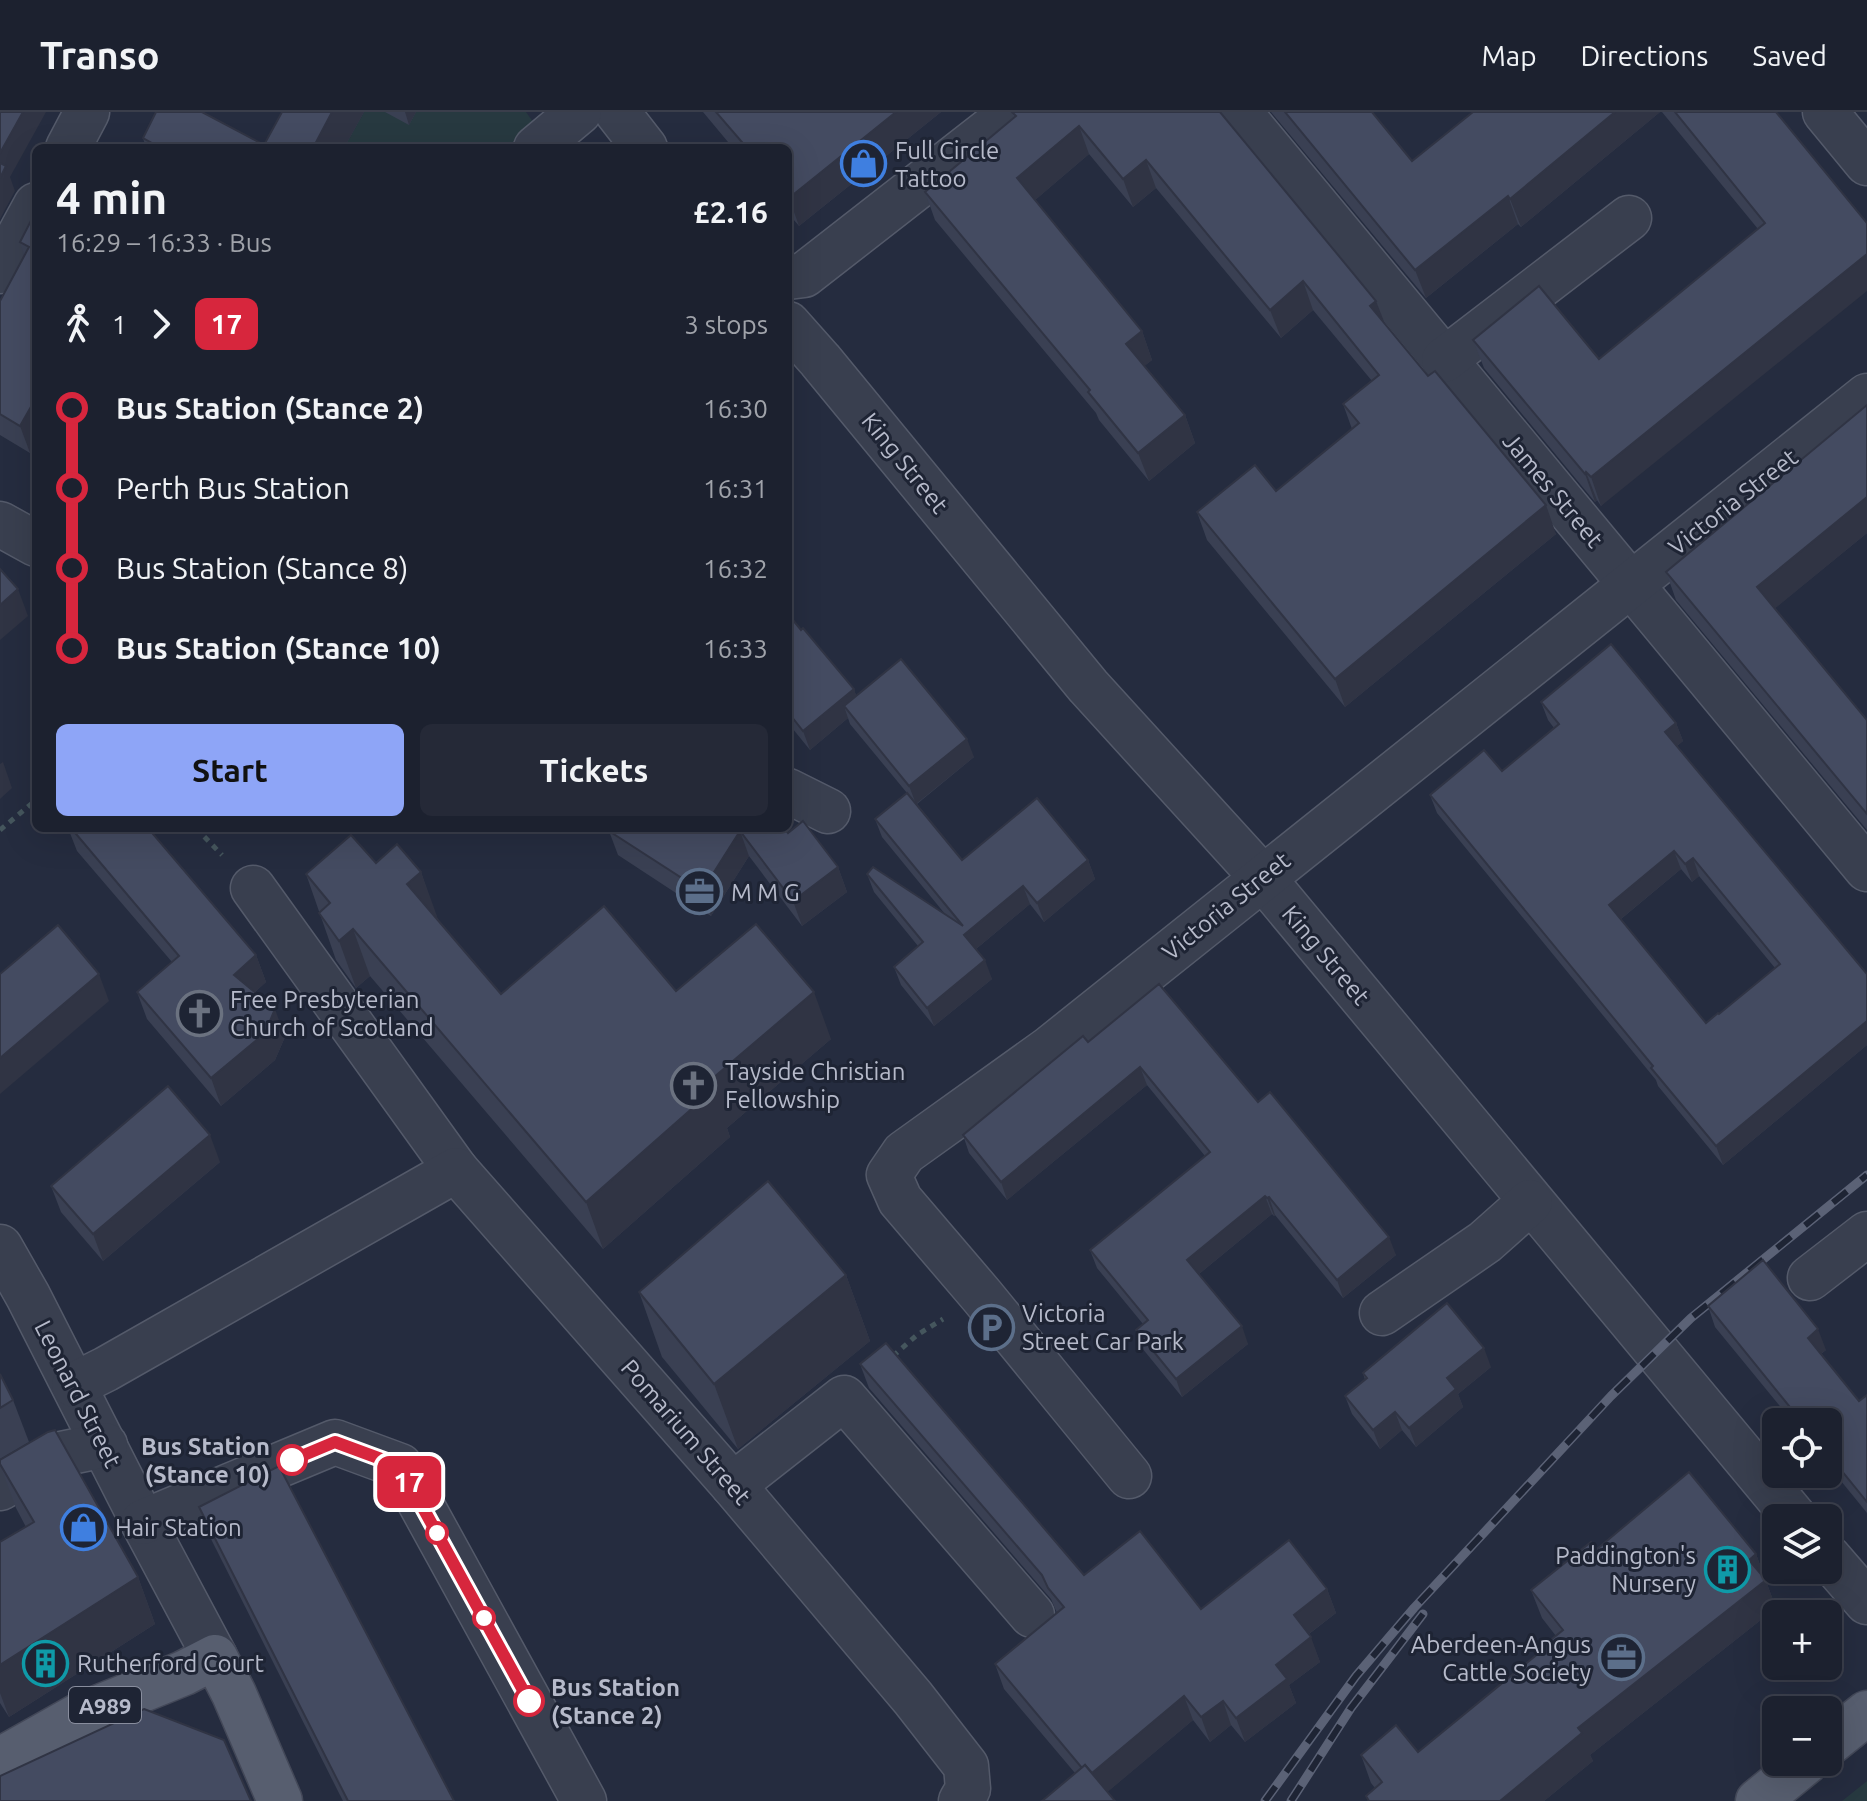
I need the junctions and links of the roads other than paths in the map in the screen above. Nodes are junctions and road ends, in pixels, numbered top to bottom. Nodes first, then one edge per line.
1 (87, 112) edge
2 (579, 112) edge
3 (617, 112) edge
4 (1013, 112) edge
5 (1239, 112) edge
6 (1825, 112) edge
7 (70, 144) edge
8 (541, 144) edge
9 (642, 144) edge
10 (1867, 163) edge
11 (32, 212) edge
12 (1629, 218) dead end
13 (0, 271) edge
14 (792, 276) edge
15 (792, 328) edge
16 (1444, 360) junction
17 (1867, 396) edge
18 (0, 524) edge
19 (32, 542) edge
20 (1630, 584) junction
21 (792, 793) edge
22 (828, 811) dead end
23 (1867, 869) edge
24 (1262, 877) junction
25 (253, 888) dead end
26 (456, 1170) junction
27 (1530, 1202) junction
28 (1867, 1234) edge
29 (0, 1247) edge
30 (1810, 1278) dead end
31 (1382, 1313) dead end
32 (74, 1385) junction
33 (105, 1445) junction
34 (1129, 1476) dead end
35 (733, 1485) junction
36 (0, 1488) edge
37 (1783, 1504) edge
38 (143, 1522) junction
39 (1842, 1573) edge
40 (1867, 1602) edge
41 (1032, 1615) dead end
42 (215, 1657) junction
43 (1867, 1713) edge
44 (1842, 1733) edge
45 (0, 1760) edge
46 (1789, 1776) edge
47 (280, 1801) edge
48 (584, 1801) edge
49 (961, 1801) edge
50 (1758, 1801) edge

1 - 7 street
2 - 8 street
3 - 9 street
4 - 14 street
5 - 16 street, James Street
6 - 10 street
11 - 13 street
12 - 16 street
15 - 24 street, King Street
16 - 20 street, James Street
17 - 20 street, Victoria Street
18 - 19 street
20 - 23 street, James Street
20 - 24 street, Victoria Street
21 - 22 street
24 - 27 street, King Street
24 - 34 street, Victoria Street
25 - 26 street, Pomarium Street
26 - 32 street
26 - 35 street, Pomarium Street
27 - 31 street
27 - 37 street, King Street
28 - 30 street
29 - 32 street, Leonard Street
32 - 33 street, Leonard Street
33 - 36 street
33 - 38 street, Leonard Street
35 - 41 street
35 - 49 street, Pomarium Street
38 - 42 street, Leonard Street
38 - 48 street
39 - 40 street
42 - 45 main road, A989
42 - 47 main road, Leonard Street
43 - 44 main road
46 - 50 main road

